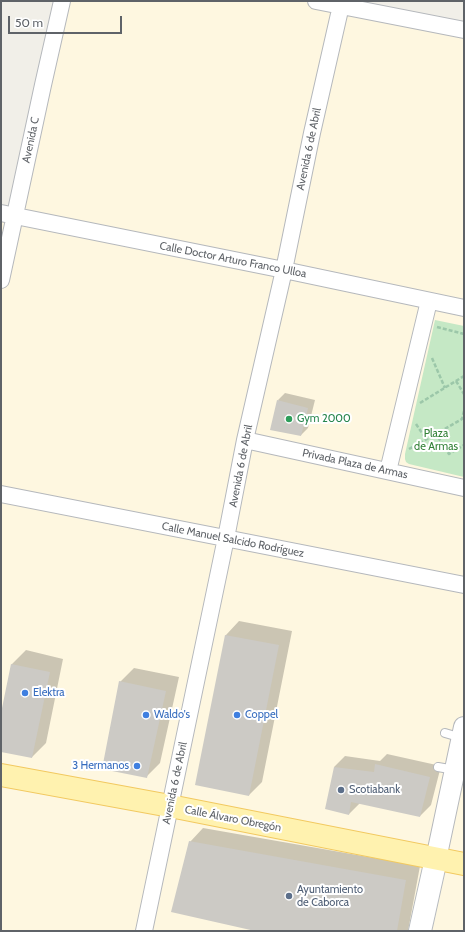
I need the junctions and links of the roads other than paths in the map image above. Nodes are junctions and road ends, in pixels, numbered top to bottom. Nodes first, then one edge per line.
1 (62, 1) edge
2 (316, 1) edge
3 (341, 3) edge
4 (464, 30) edge
5 (8, 215) edge
6 (284, 270) junction
7 (1, 280) edge
8 (429, 301) junction
9 (464, 308) edge
10 (245, 440) junction
11 (388, 471) junction
12 (464, 488) edge
13 (1, 494) edge
14 (226, 538) junction
15 (464, 585) edge
16 (457, 733) edge
17 (1, 774) edge
18 (170, 806) junction
19 (436, 859) junction
20 (464, 864) edge
21 (144, 931) edge
22 (420, 931) edge

1 - 5 street, Avenida C
2 - 3 street
3 - 4 street
3 - 6 street, Avenida 6 de Abril
5 - 6 street, Calle Doctor Arturo Franco Ulloa
5 - 7 street, Avenida C
6 - 8 street, Calle Doctor Arturo Franco Ulloa
6 - 10 street, Avenida 6 de Abril
8 - 9 street, Calle Doctor Arturo Franco Ulloa
8 - 11 street
10 - 11 street, Privada Plaza de Armas
10 - 14 street, Avenida 6 de Abril
11 - 12 street, Privada Plaza de Armas
13 - 14 street, Calle Manuel Salcido Rodríguez
14 - 15 street, Calle Manuel Salcido Rodríguez
14 - 18 street, Avenida 6 de Abril
16 - 19 street
17 - 18 main road, Calle Álvaro Obregón
18 - 19 main road, Calle Álvaro Obregón
18 - 21 street, Avenida 6 de Abril
19 - 20 main road, Calle Álvaro Obregón
19 - 22 main road

